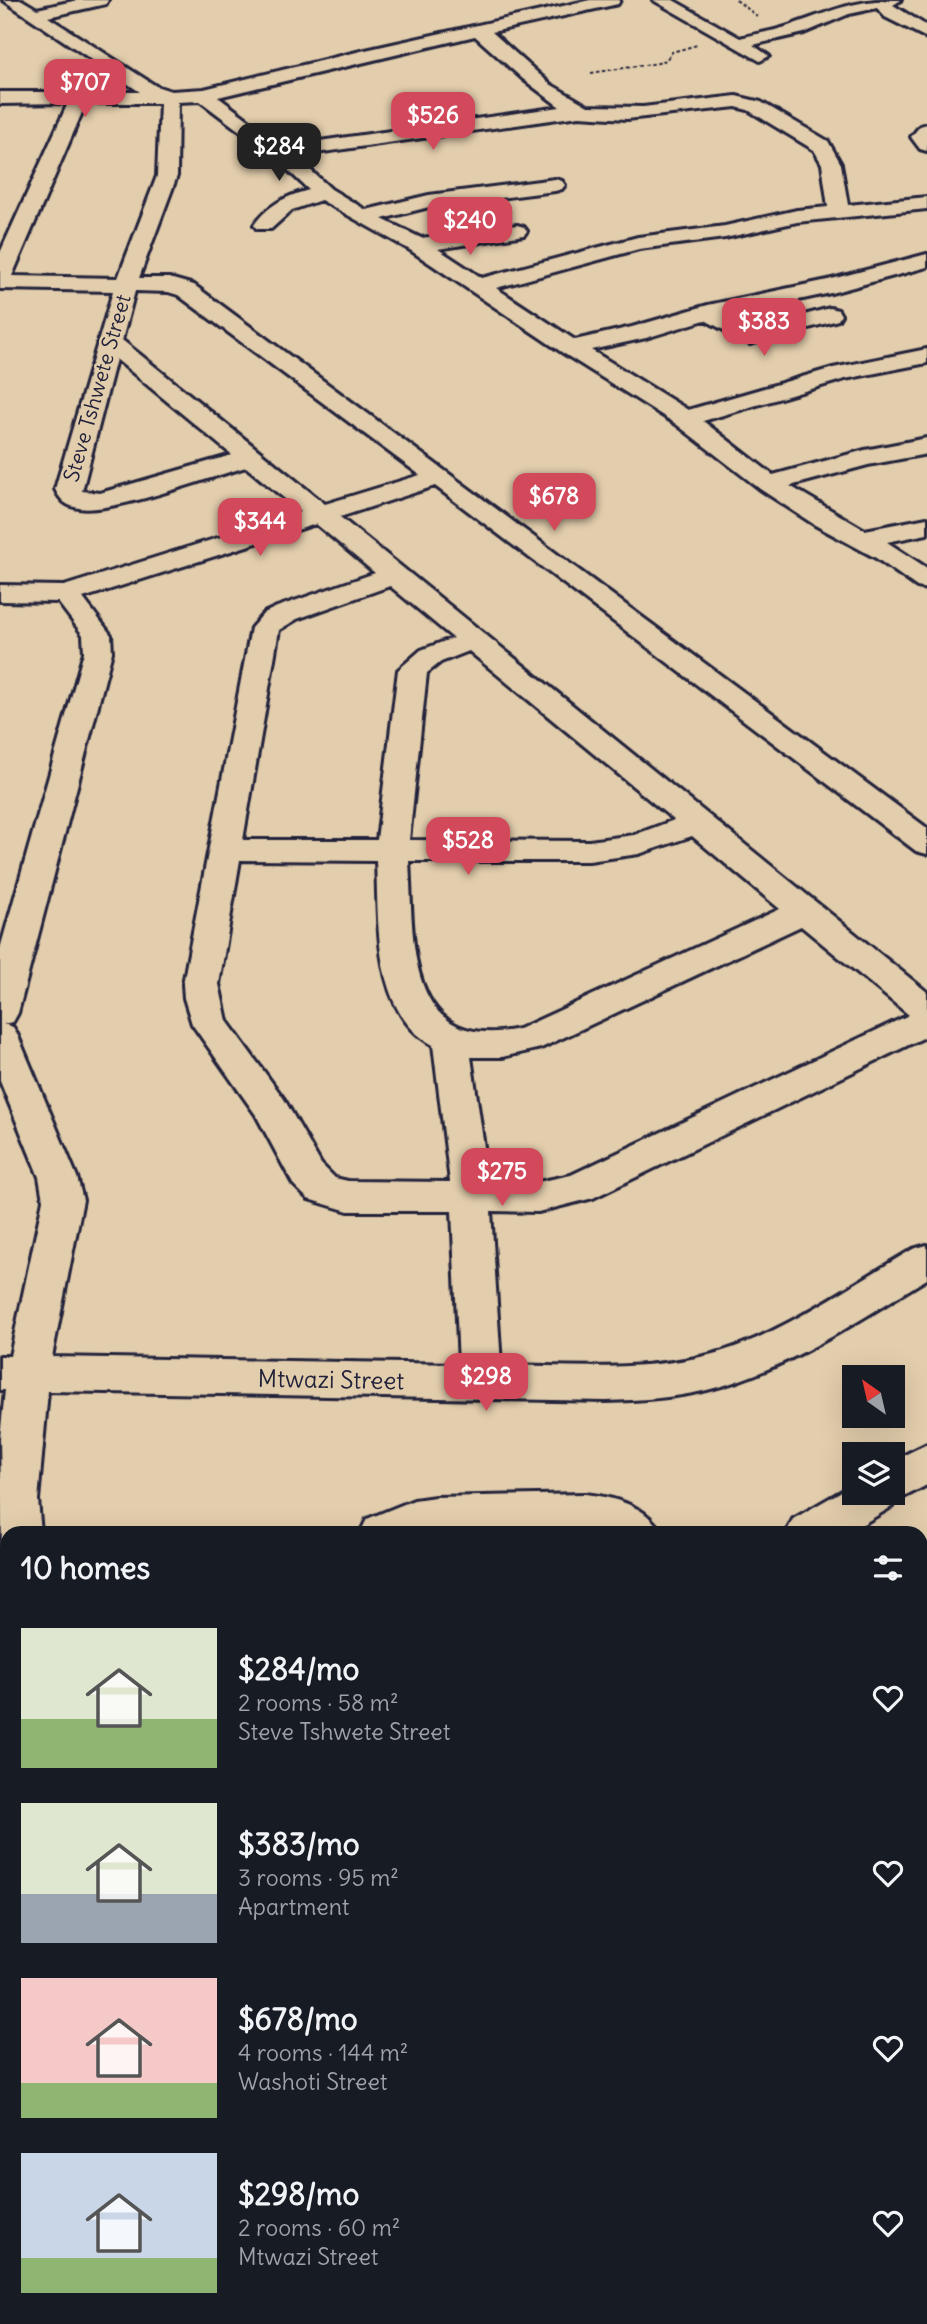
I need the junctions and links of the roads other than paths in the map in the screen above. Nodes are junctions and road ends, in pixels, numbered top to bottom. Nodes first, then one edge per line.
1 (11, 0) edge
2 (100, 0) edge
3 (612, 0) edge
4 (661, 0) edge
5 (884, 1) edge
6 (523, 4) dead end
7 (34, 15) junction
8 (542, 15) junction
9 (478, 29) junction
10 (927, 33) edge
11 (734, 40) junction
12 (765, 60) dead end
13 (204, 95) junction
14 (169, 97) junction
15 (0, 98) edge
16 (79, 99) junction
17 (581, 110) junction
18 (927, 130) edge
19 (927, 145) edge
20 (280, 152) junction
21 (555, 185) dead end
22 (324, 192) junction
23 (927, 203) edge
24 (839, 214) junction
25 (363, 217) junction
26 (264, 225) dead end
27 (517, 231) dead end
28 (418, 245) junction
29 (927, 260) edge
30 (0, 279) edge
31 (126, 284) junction
32 (478, 286) junction
33 (708, 312) junction
34 (830, 315) dead end
35 (111, 343) junction
36 (571, 348) junction
37 (927, 356) edge
38 (685, 419) junction
39 (922, 453) edge
40 (252, 457) junction
41 (439, 477) junction
42 (769, 484) junction
43 (320, 513) junction
44 (927, 526) edge
45 (862, 540) junction
46 (395, 575) junction
47 (927, 581) edge
48 (0, 593) edge
49 (66, 594) junction
50 (475, 639) junction
51 (697, 823) junction
52 (927, 844) edge
53 (225, 850) junction
54 (392, 850) junction
55 (806, 910) junction
56 (927, 1011) edge
57 (0, 1013) edge
58 (927, 1021) edge
59 (0, 1036) edge
60 (451, 1042) junction
61 (471, 1197) junction
62 (927, 1260) edge
63 (14, 1373) edge
64 (481, 1382) junction
65 (927, 1463) edge
66 (905, 1476) edge
67 (857, 1505) edge
68 (18, 1526) edge
69 (399, 1526) edge
70 (626, 1526) edge
71 (822, 1526) edge

1 - 7 street
2 - 7 street
3 - 8 street
4 - 11 street
5 - 10 street
5 - 11 street
6 - 8 street
7 - 14 street
8 - 9 street
9 - 13 street
9 - 17 street
11 - 12 street
13 - 14 street
13 - 20 street
14 - 16 street
14 - 31 street, Steve Tshwete Street
15 - 16 street
16 - 30 street
17 - 20 street
17 - 24 street
18 - 19 street
20 - 22 street
21 - 25 street
22 - 25 street
22 - 26 street
23 - 24 street
24 - 32 street
25 - 28 street
27 - 28 street
28 - 32 street
29 - 33 street
30 - 31 street
31 - 35 street, Steve Tshwete Street
31 - 41 street
32 - 36 street
33 - 34 street
33 - 36 street
35 - 40 street
35 - 40 street, Steve Tshwete Street
36 - 38 street
37 - 38 street
38 - 42 street
39 - 42 street
40 - 43 street
41 - 43 street
41 - 52 street
42 - 45 street
43 - 46 street
43 - 49 street
44 - 45 street
45 - 47 street
46 - 50 street
46 - 53 street
48 - 49 street
49 - 57 street
50 - 51 street
50 - 54 street
51 - 54 street
51 - 55 street
53 - 54 street
53 - 61 street
54 - 60 street
55 - 56 street
55 - 60 street
58 - 61 street
59 - 63 street
60 - 61 street
61 - 64 street
62 - 64 street, Mtwazi Street
63 - 64 street, Mtwazi Street
63 - 68 street
65 - 66 street
67 - 71 street
69 - 70 street

